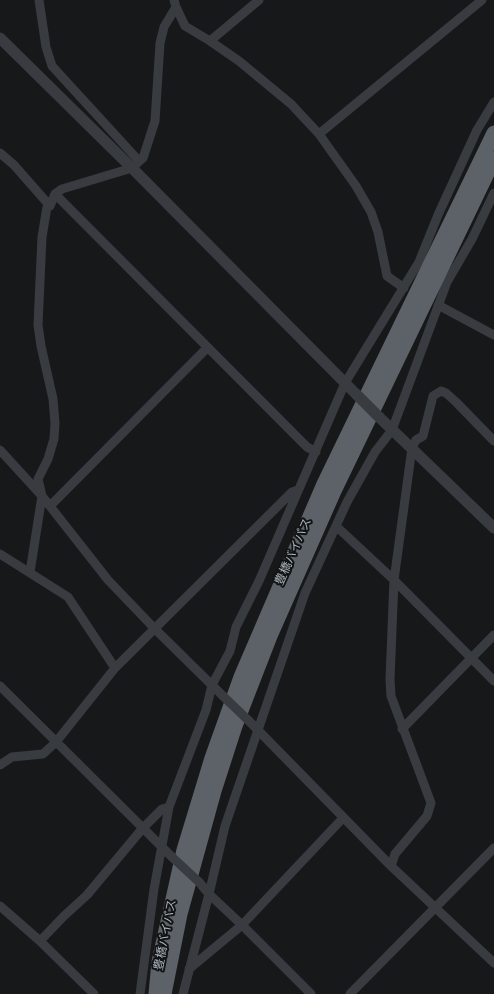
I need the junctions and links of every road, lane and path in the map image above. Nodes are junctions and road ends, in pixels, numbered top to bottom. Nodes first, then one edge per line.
1 (40, 0) edge
2 (259, 0) edge
3 (482, 0) edge
4 (175, 4) edge
5 (0, 38) edge
6 (210, 41) junction
7 (494, 102) edge
8 (480, 124) junction
9 (319, 134) junction
10 (493, 134) edge
11 (0, 153) edge
12 (494, 159) edge
13 (135, 165) junction
14 (494, 193) edge
15 (55, 194) junction
16 (50, 206) junction
17 (404, 288) junction
18 (438, 304) junction
19 (494, 335) edge
20 (208, 348) junction
21 (345, 383) junction
22 (392, 430) junction
23 (494, 441) edge
24 (412, 448) junction
25 (0, 450) edge
26 (316, 452) junction
27 (298, 490) junction
28 (42, 496) junction
29 (50, 506) junction
30 (336, 526) junction
31 (494, 528) edge
32 (0, 554) edge
33 (30, 572) junction
34 (394, 580) junction
35 (154, 628) junction
36 (494, 635) edge
37 (471, 659) junction
38 (115, 668) junction
39 (494, 681) edge
40 (212, 685) junction
41 (0, 686) edge
42 (258, 729) junction
43 (402, 729) junction
44 (56, 742) junction
45 (0, 765) edge
46 (169, 807) junction
47 (343, 818) junction
48 (142, 829) junction
49 (162, 848) junction
50 (494, 848) edge
51 (391, 866) junction
52 (209, 894) junction
53 (0, 906) edge
54 (435, 906) junction
55 (242, 924) junction
56 (40, 941) junction
57 (159, 962) junction
58 (494, 963) edge
59 (189, 969) junction
60 (94, 994) edge
61 (140, 994) edge
62 (152, 994) edge
63 (156, 994) edge
64 (166, 994) edge
65 (183, 994) edge
66 (311, 994) edge
67 (350, 994) edge

1 - 13 street
2 - 6 street
3 - 9 street
4 - 6 street
4 - 13 street
5 - 13 street
6 - 9 street
7 - 8 street
8 - 10 street
8 - 17 street
9 - 17 street
10 - 57 highway, 豊橋バイパス
11 - 16 street
12 - 64 highway, 豊橋バイパス
13 - 15 street
13 - 21 street
14 - 18 street
15 - 16 street
15 - 20 street
16 - 28 street
17 - 21 street
18 - 19 street
18 - 22 street
20 - 26 street
20 - 29 street
21 - 22 street, bridge
21 - 26 street
22 - 24 street
22 - 30 street
23 - 24 street
24 - 31 street
24 - 34 street
25 - 28 street
26 - 27 street
27 - 35 street
27 - 40 street
28 - 29 street
28 - 33 street
29 - 35 street
30 - 34 street
30 - 42 street
32 - 33 street
33 - 38 street
34 - 37 street
34 - 43 street
35 - 38 street
35 - 40 street
36 - 37 street
37 - 39 street
37 - 43 street
38 - 44 street
40 - 42 street, bridge
40 - 46 street
41 - 44 street
42 - 47 street
42 - 52 street
43 - 51 street
44 - 45 street
44 - 48 street
46 - 48 street
46 - 49 street
47 - 51 street
47 - 55 street
48 - 49 street
48 - 56 street
49 - 52 street, bridge
49 - 61 street
50 - 54 street
51 - 54 street
52 - 55 street
52 - 59 street
53 - 56 street
54 - 58 street
54 - 67 street
55 - 59 street
55 - 66 street
56 - 60 street
57 - 62 highway
57 - 63 highway, 豊橋バイパス
59 - 65 street

